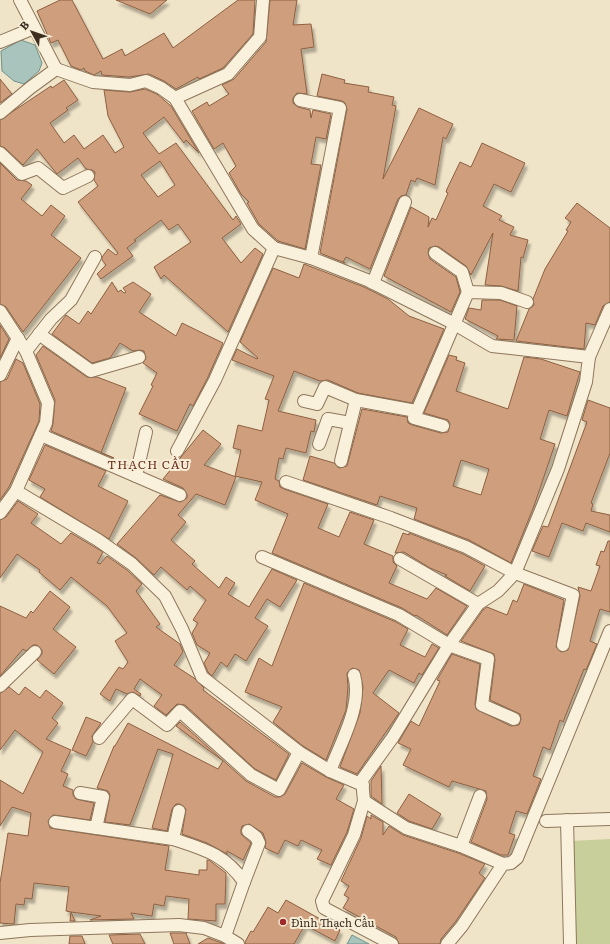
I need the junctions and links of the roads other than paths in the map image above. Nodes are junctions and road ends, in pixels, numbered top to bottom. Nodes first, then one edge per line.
1 (20, 0) edge
2 (263, 0) edge
3 (34, 28) junction
4 (0, 42) edge
5 (56, 69) junction
6 (175, 98) junction
7 (300, 100) dead end
8 (0, 113) edge
9 (0, 153) edge
10 (88, 176) dead end
11 (404, 202) dead end
12 (274, 248) junction
13 (435, 253) dead end
14 (95, 257) dead end
15 (311, 258) junction
16 (373, 283) junction
17 (468, 292) junction
18 (527, 302) dead end
19 (610, 309) edge
20 (1, 313) edge
21 (453, 323) junction
22 (39, 334) junction
23 (18, 338) junction
24 (26, 351) junction
25 (139, 357) dead end
26 (589, 357) junction
27 (0, 375) edge
28 (304, 400) dead end
29 (356, 400) junction
30 (416, 411) junction
31 (350, 423) junction
32 (443, 426) dead end
33 (146, 432) dead end
34 (41, 435) junction
35 (319, 444) dead end
36 (177, 451) dead end
37 (341, 461) dead end
38 (136, 476) junction
39 (286, 482) dead end
40 (16, 492) junction
41 (180, 495) dead end
42 (0, 513) edge
43 (262, 557) dead end
44 (400, 559) dead end
45 (515, 573) junction
46 (478, 604) junction
47 (610, 631) edge
48 (448, 645) junction
49 (563, 645) dead end
50 (35, 652) dead end
51 (354, 675) dead end
52 (0, 686) edge
53 (514, 718) dead end
54 (100, 738) dead end
55 (299, 752) junction
56 (330, 772) junction
57 (363, 785) junction
58 (80, 793) dead end
59 (480, 796) dead end
60 (364, 801) junction
61 (179, 811) dead end
62 (610, 819) edge
63 (567, 820) junction
64 (546, 821) dead end
65 (55, 822) dead end
66 (96, 828) junction
67 (248, 831) dead end
68 (173, 839) junction
69 (461, 846) junction
70 (503, 864) junction
71 (244, 882) junction
72 (0, 933) edge
73 (225, 936) junction
74 (238, 944) edge
75 (392, 944) edge
76 (447, 944) edge
77 (570, 944) edge

1 - 3 street
2 - 6 street
3 - 4 street
3 - 5 street
5 - 6 street
5 - 8 street
6 - 12 street
7 - 15 street
9 - 10 street
11 - 16 street
12 - 15 street
12 - 36 street
13 - 17 street
14 - 22 street
15 - 16 street
16 - 21 street
17 - 18 street
17 - 21 street
19 - 26 street
20 - 23 street
21 - 26 street
21 - 30 street
22 - 24 street
22 - 25 street
23 - 24 street
23 - 27 street
24 - 34 street
26 - 45 street
28 - 29 street
29 - 30 street
29 - 31 street
30 - 32 street
31 - 35 street
31 - 37 street
33 - 38 street
34 - 38 street
34 - 40 street
38 - 41 street
39 - 45 street
40 - 42 street
40 - 55 street
43 - 48 street
44 - 46 street
45 - 46 street
45 - 49 street
46 - 48 street
47 - 70 street
48 - 53 street
48 - 57 street
50 - 52 street
51 - 56 street
54 - 55 street
55 - 56 street
56 - 57 street
57 - 60 street
58 - 66 street
59 - 69 street
60 - 69 street
60 - 75 street
61 - 68 street
62 - 63 street
63 - 64 street
63 - 77 street
65 - 66 street
66 - 68 street
67 - 71 street
68 - 71 street
69 - 70 street
70 - 76 street
71 - 73 street
72 - 73 street
73 - 74 street

